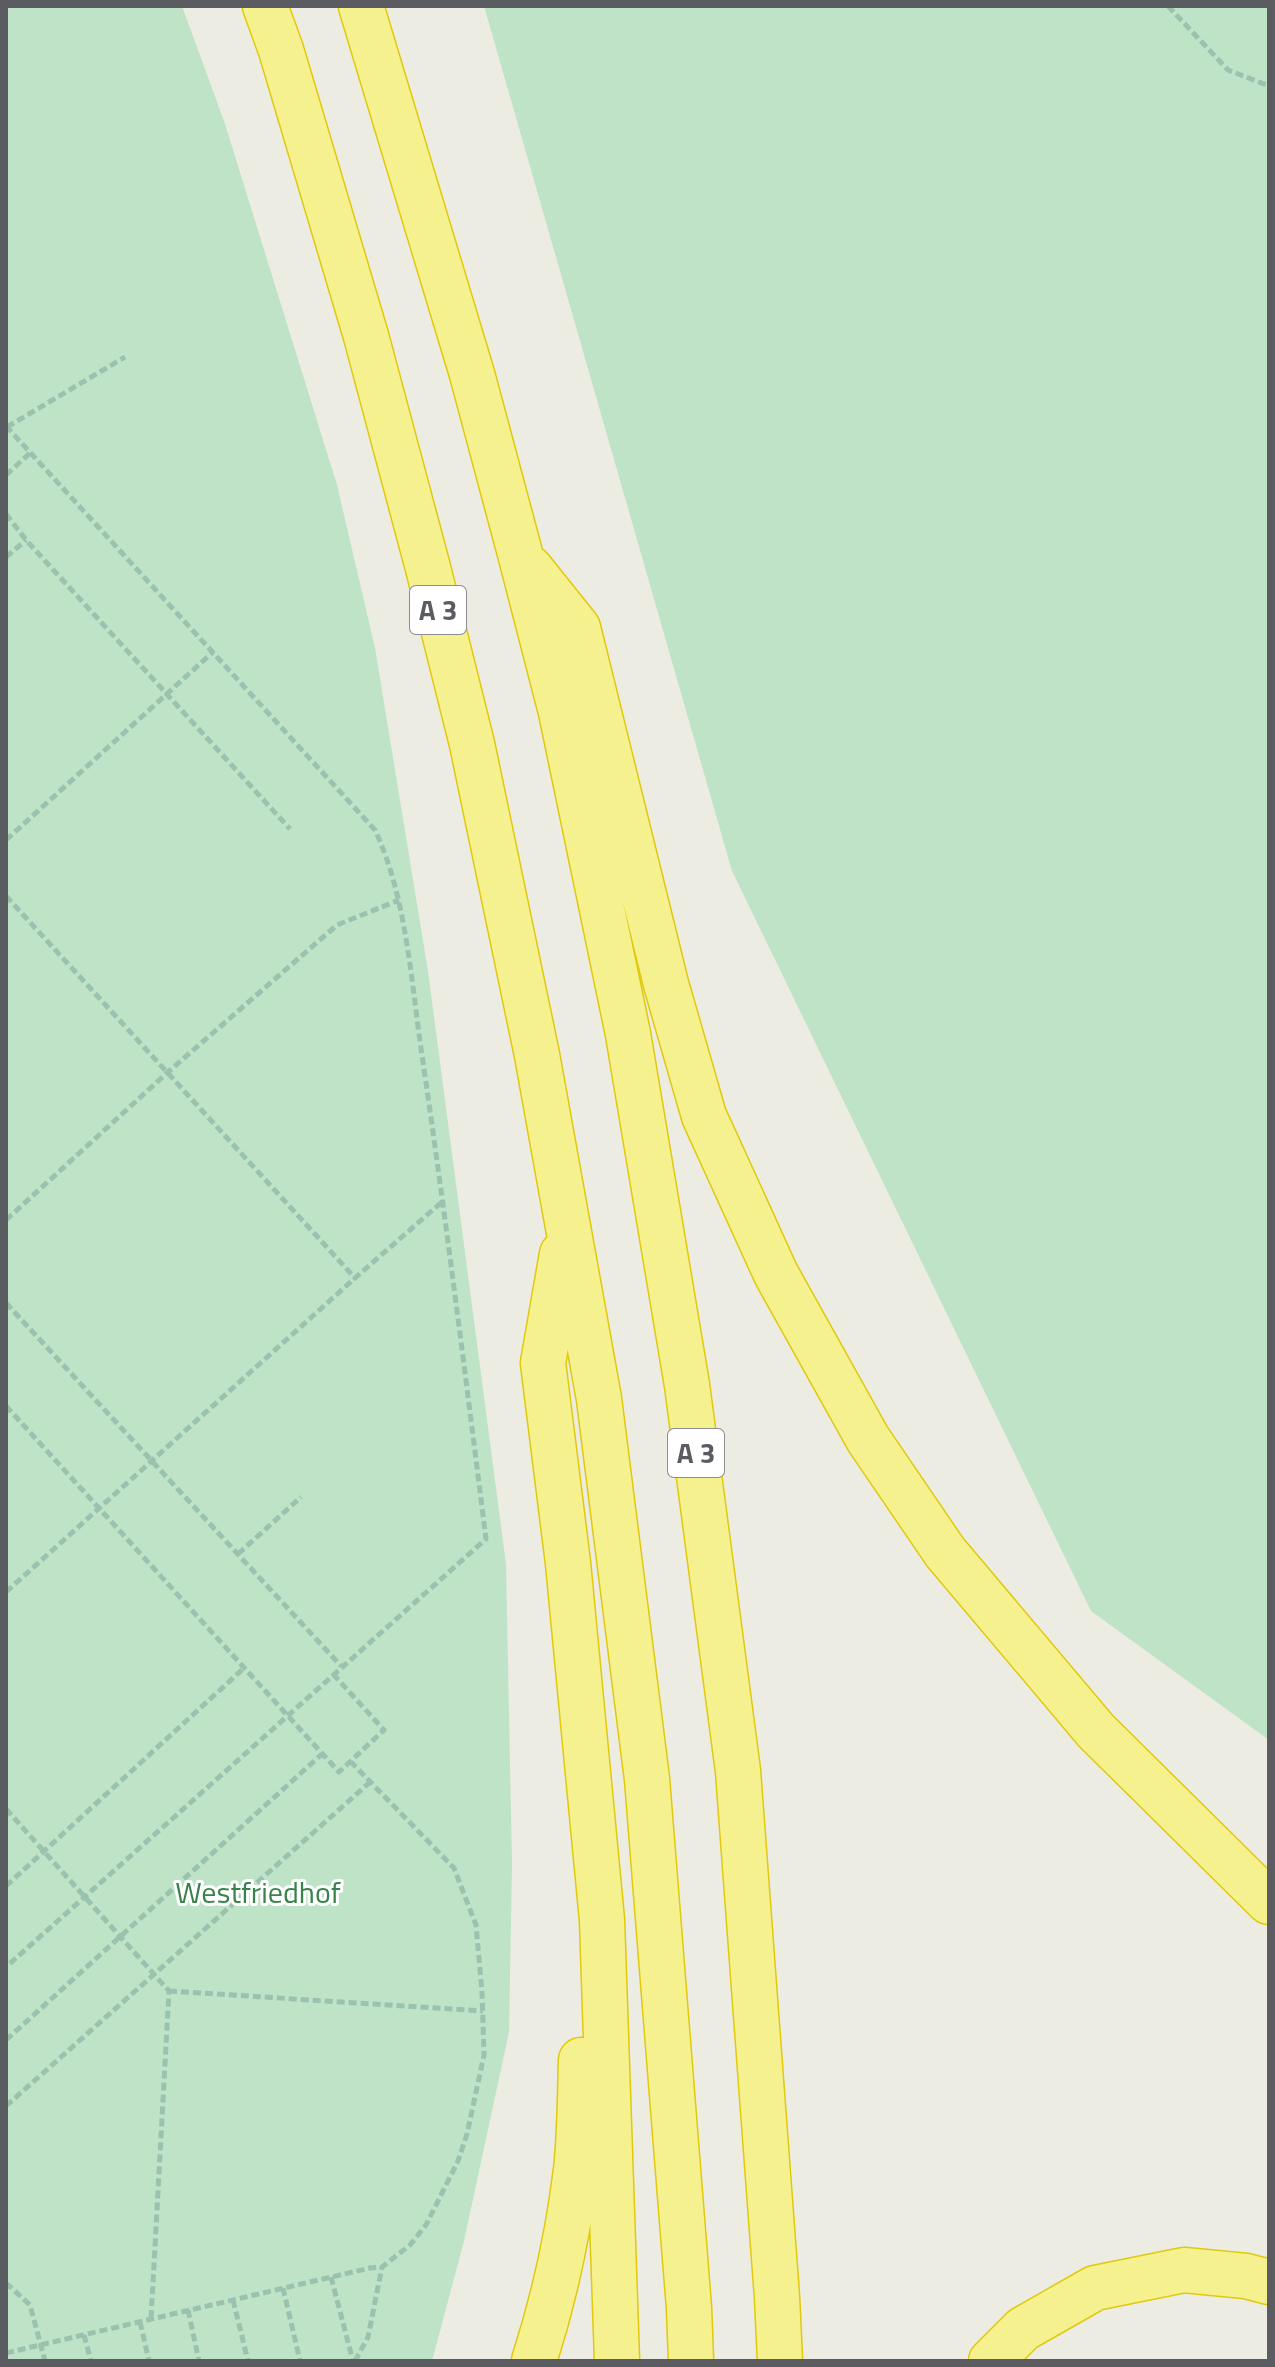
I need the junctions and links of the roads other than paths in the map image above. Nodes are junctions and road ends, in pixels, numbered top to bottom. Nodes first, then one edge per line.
1 (265, 6) edge
2 (361, 6) edge
3 (521, 557) junction
4 (567, 1224) junction
5 (1023, 1644) junction
6 (590, 1806) junction
7 (1269, 1862) edge
8 (1269, 1902) edge
9 (1269, 2282) edge
10 (534, 2361) edge
11 (617, 2361) edge
12 (691, 2361) edge
13 (780, 2361) edge
14 (991, 2361) edge

1 - 4 highway, A 3
2 - 3 highway, A 3
3 - 5 highway
3 - 13 highway, A 3
4 - 6 highway
4 - 12 highway, A 3
5 - 7 highway
5 - 8 highway
6 - 10 highway
6 - 11 highway
9 - 14 highway

